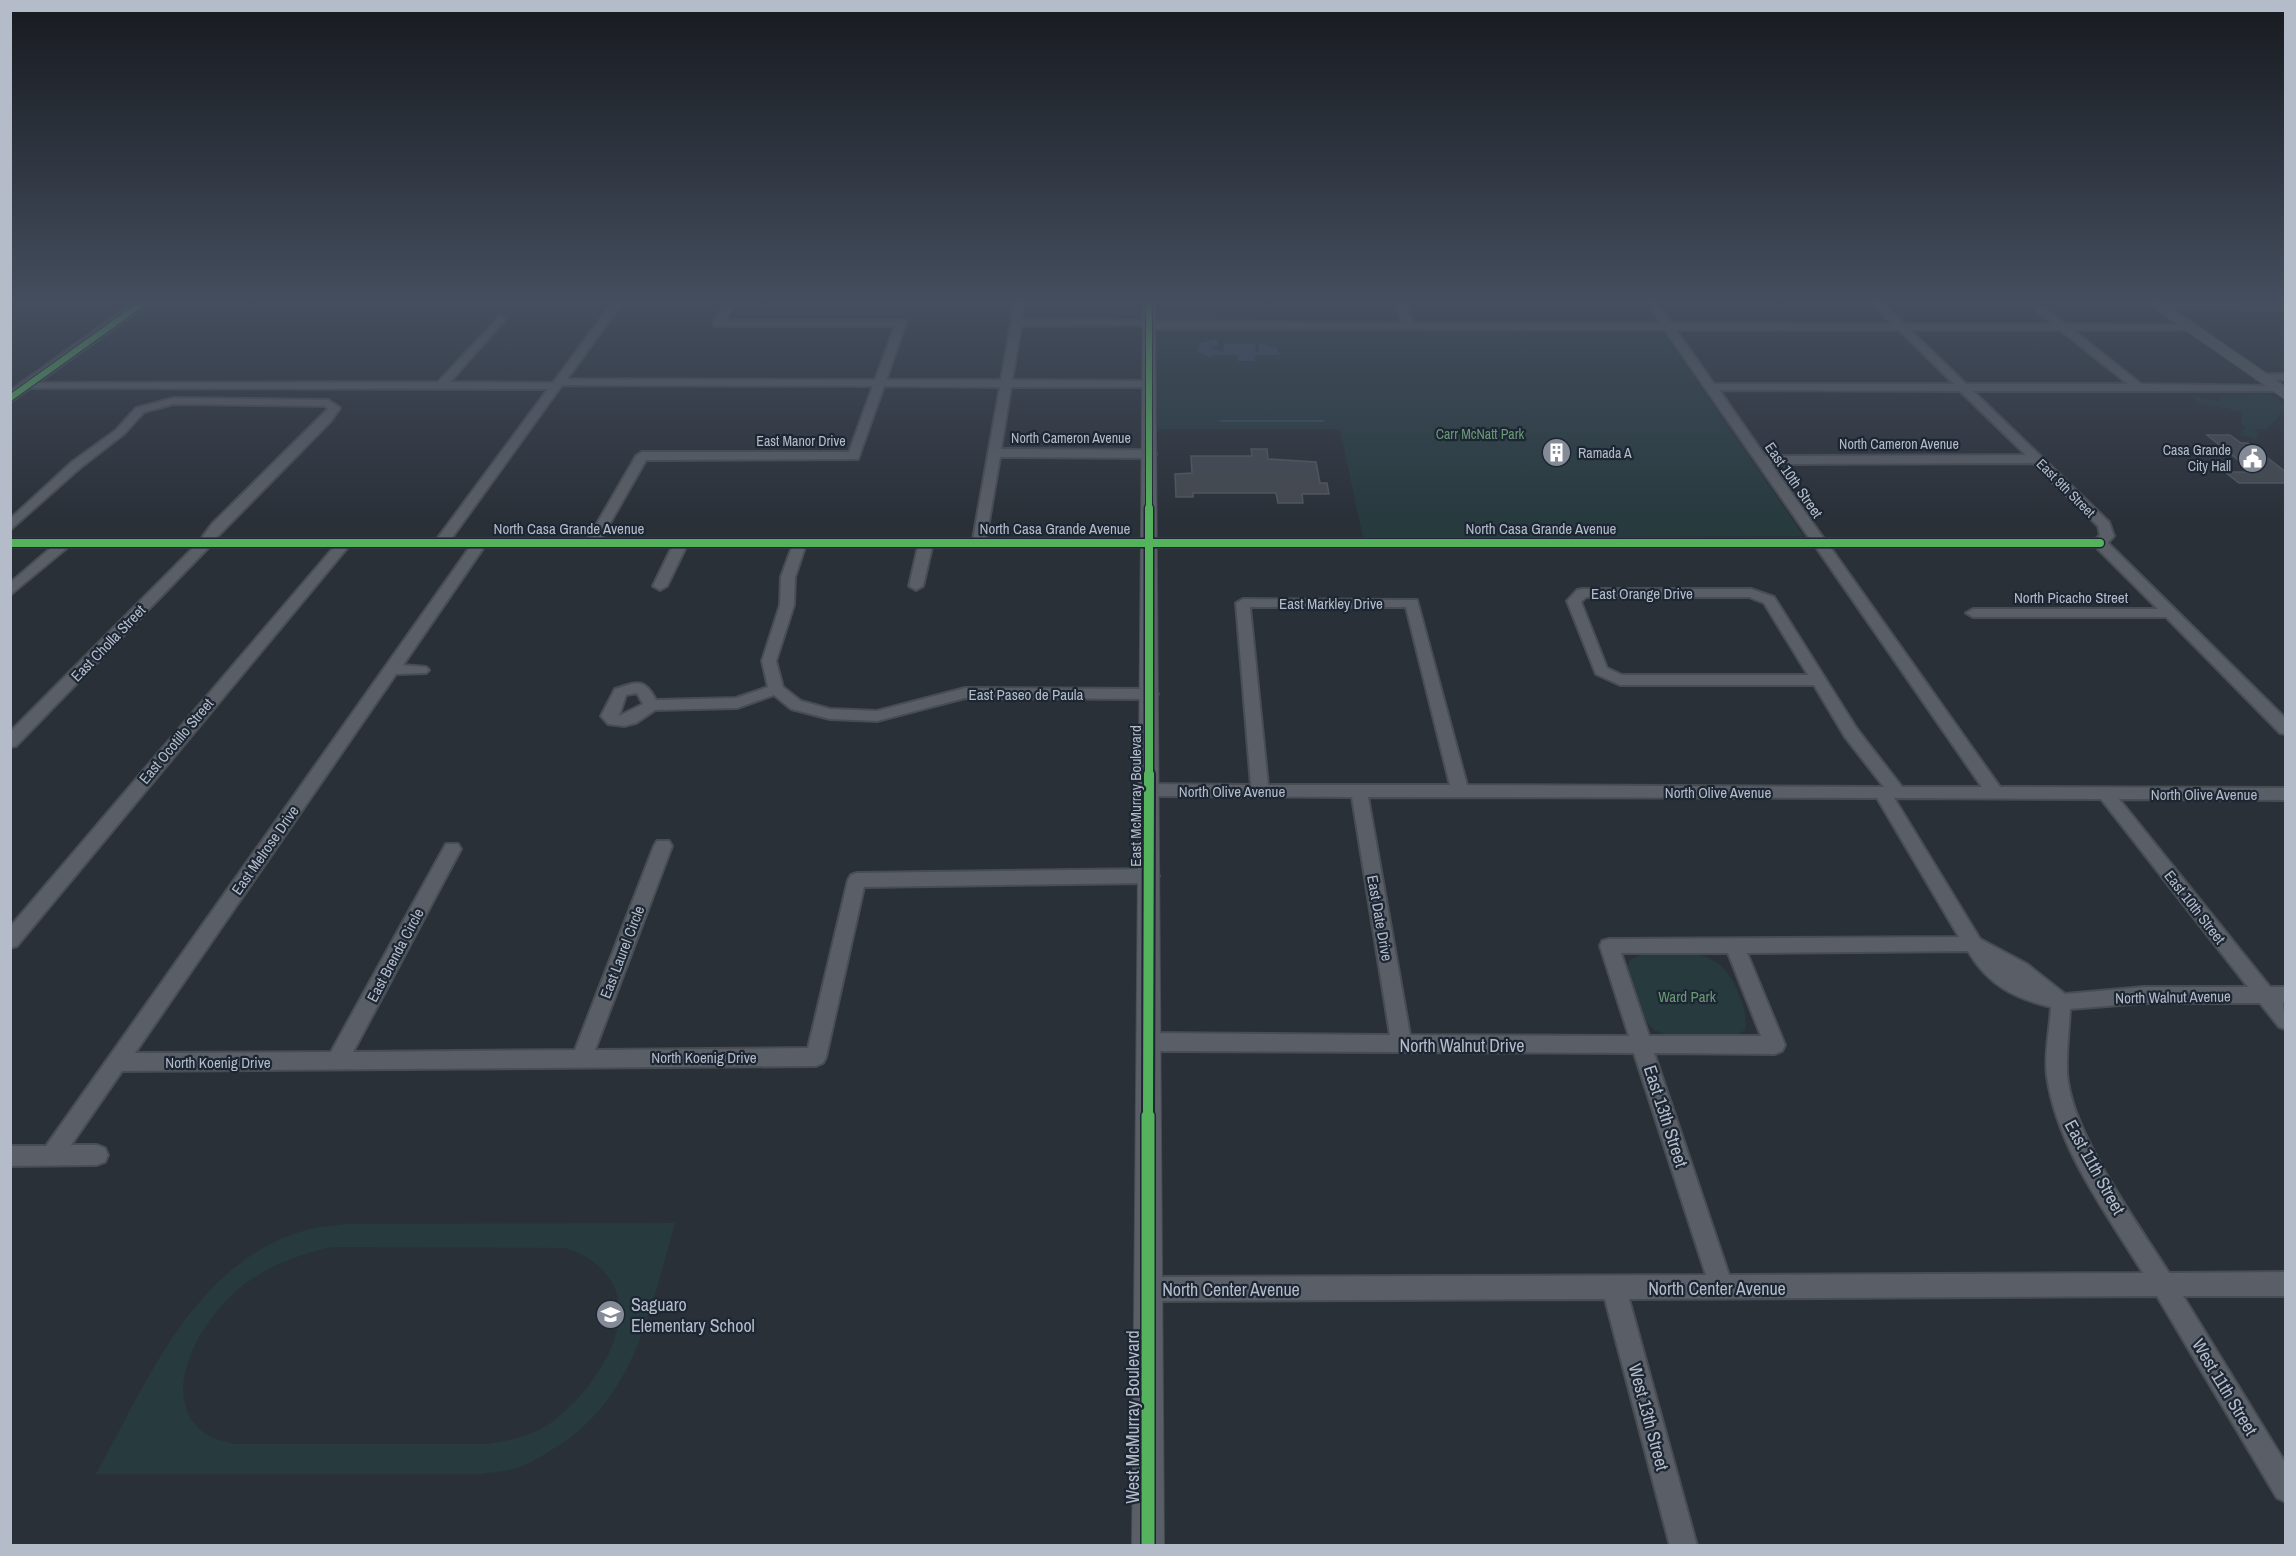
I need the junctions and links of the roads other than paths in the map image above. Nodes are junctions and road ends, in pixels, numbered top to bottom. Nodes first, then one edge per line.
1 (43, 375) edge
2 (451, 375) edge
3 (566, 375) edge
4 (883, 375) edge
5 (1007, 375) edge
6 (1148, 375) edge
7 (1702, 375) edge
8 (1950, 375) edge
9 (2122, 375) edge
10 (2258, 375) edge
11 (880, 383) junction
12 (1005, 383) junction
13 (559, 384) junction
14 (1148, 384) junction
15 (28, 385) junction
16 (266, 386) junction
17 (441, 386) junction
18 (2282, 386) edge
19 (1711, 387) junction
20 (1963, 387) junction
21 (2139, 388) junction
22 (10, 398) edge
23 (249, 402) junction
24 (993, 453) junction
25 (1150, 454) junction
26 (1761, 459) junction
27 (2037, 459) junction
28 (10, 526) edge
29 (1150, 542) junction
30 (1819, 542) junction
31 (10, 543) edge
32 (65, 543) junction
33 (205, 543) junction
34 (344, 543) junction
35 (441, 543) junction
36 (480, 543) junction
37 (592, 543) junction
38 (681, 543) junction
39 (800, 543) junction
40 (926, 543) junction
41 (979, 543) junction
42 (2100, 543) junction
43 (660, 586) dead end
44 (916, 586) dead end
45 (10, 591) edge
46 (1973, 613) dead end
47 (2170, 613) junction
48 (392, 669) junction
49 (421, 670) dead end
50 (1819, 680) junction
51 (776, 689) junction
52 (1150, 694) junction
53 (651, 705) dead end
54 (2286, 729) edge
55 (10, 742) edge
56 (1150, 790) junction
57 (1260, 791) junction
58 (1359, 791) junction
59 (1460, 791) junction
60 (1890, 793) junction
61 (2105, 793) junction
62 (1995, 794) junction
63 (2286, 794) edge
64 (663, 846) dead end
65 (452, 849) dead end
66 (1150, 876) junction
67 (10, 942) edge
68 (1974, 944) junction
69 (1735, 946) junction
70 (2265, 995) junction
71 (2286, 995) edge
72 (2061, 1002) junction
73 (2286, 1022) edge
74 (1150, 1042) junction
75 (1402, 1045) junction
76 (1643, 1045) junction
77 (582, 1058) junction
78 (337, 1061) junction
79 (117, 1062) junction
80 (97, 1155) dead end
81 (10, 1156) edge
82 (51, 1156) junction
83 (2286, 1284) edge
84 (2164, 1285) junction
85 (1614, 1288) junction
86 (1722, 1288) junction
87 (1149, 1289) junction
88 (2286, 1489) edge
89 (1148, 1545) edge
90 (1684, 1545) edge

1 - 15 main road
2 - 17 street
3 - 13 street
4 - 11 street, East Manor Drive
5 - 12 street
6 - 14 street, East McMurray Boulevard
7 - 19 street, East 10th Street
8 - 20 street, East 9th Street
9 - 21 street
10 - 18 main road
11 - 12 street
11 - 13 street
11 - 37 street, East Manor Drive
12 - 14 street
12 - 24 street
13 - 17 street
13 - 35 street
14 - 25 street, East McMurray Boulevard
15 - 16 street
15 - 22 main road
16 - 17 street
16 - 23 street
18 - 21 street
19 - 20 street
19 - 26 street, East 10th Street
20 - 21 street
20 - 27 street, East 9th Street
23 - 28 street
23 - 33 street, East Cholla Street
24 - 25 street, North Cameron Avenue
24 - 41 street
25 - 29 street, East McMurray Boulevard
26 - 27 street, North Cameron Avenue
26 - 30 street, East 10th Street
27 - 42 street, East 9th Street
29 - 30 street, North Casa Grande Avenue
29 - 41 street, North Casa Grande Avenue
29 - 52 street, East McMurray Boulevard
30 - 42 street, North Casa Grande Avenue
30 - 62 street, East 10th Street
31 - 32 street, North Casa Grande Avenue
32 - 33 street, North Casa Grande Avenue
32 - 45 street
33 - 34 street, North Casa Grande Avenue
33 - 55 street, East Cholla Street
34 - 35 street, North Casa Grande Avenue
34 - 67 street, East Ocotillo Street
35 - 36 street, North Casa Grande Avenue
36 - 37 street, North Casa Grande Avenue
36 - 48 street, East Melrose Drive
37 - 38 street, North Casa Grande Avenue
38 - 39 street, North Casa Grande Avenue
38 - 43 street
39 - 40 street, North Casa Grande Avenue
39 - 51 street
40 - 41 street, North Casa Grande Avenue
40 - 44 street
42 - 47 street
46 - 47 street, North Picacho Street
47 - 54 street
48 - 49 street
48 - 79 street, East Melrose Drive
50 - 50 street, East Orange Drive
50 - 60 street, East Orange Drive
51 - 52 street, East Paseo de Paula
51 - 53 street
52 - 56 street, East McMurray Boulevard
56 - 57 street, North Olive Avenue
56 - 66 street, East McMurray Boulevard
57 - 58 street, North Olive Avenue
57 - 59 street, East Markley Drive
58 - 59 street, North Olive Avenue
58 - 75 street, East Date Drive
59 - 60 street, North Olive Avenue
60 - 62 street, North Olive Avenue
60 - 68 street, East Orange Drive
61 - 62 street, North Olive Avenue
61 - 63 street, North Olive Avenue
61 - 70 street, East 10th Street
64 - 77 street, East Laurel Circle
65 - 78 street, East Brenda Circle
66 - 74 street, East McMurray Boulevard
66 - 77 street, North Koenig Drive
68 - 69 street
68 - 72 street, East Orange Drive
69 - 76 street, East 13th Street
69 - 76 street, North Walnut Drive
70 - 71 street, North Walnut Avenue
70 - 72 street, North Walnut Avenue
70 - 73 street, East 10th Street
72 - 84 street, East 11th Street
74 - 75 street, North Walnut Drive
74 - 87 street, East McMurray Boulevard
75 - 76 street, North Walnut Drive
76 - 86 street, East 13th Street
77 - 78 street, North Koenig Drive
78 - 79 street, North Koenig Drive
79 - 82 street, East Melrose Drive
80 - 82 street
81 - 82 street
83 - 84 street, North Center Avenue
84 - 86 street, North Center Avenue
84 - 88 street, West 11th Street
85 - 86 street, North Center Avenue
85 - 87 street, North Center Avenue
85 - 90 street, West 13th Street
87 - 89 street, West McMurray Boulevard

